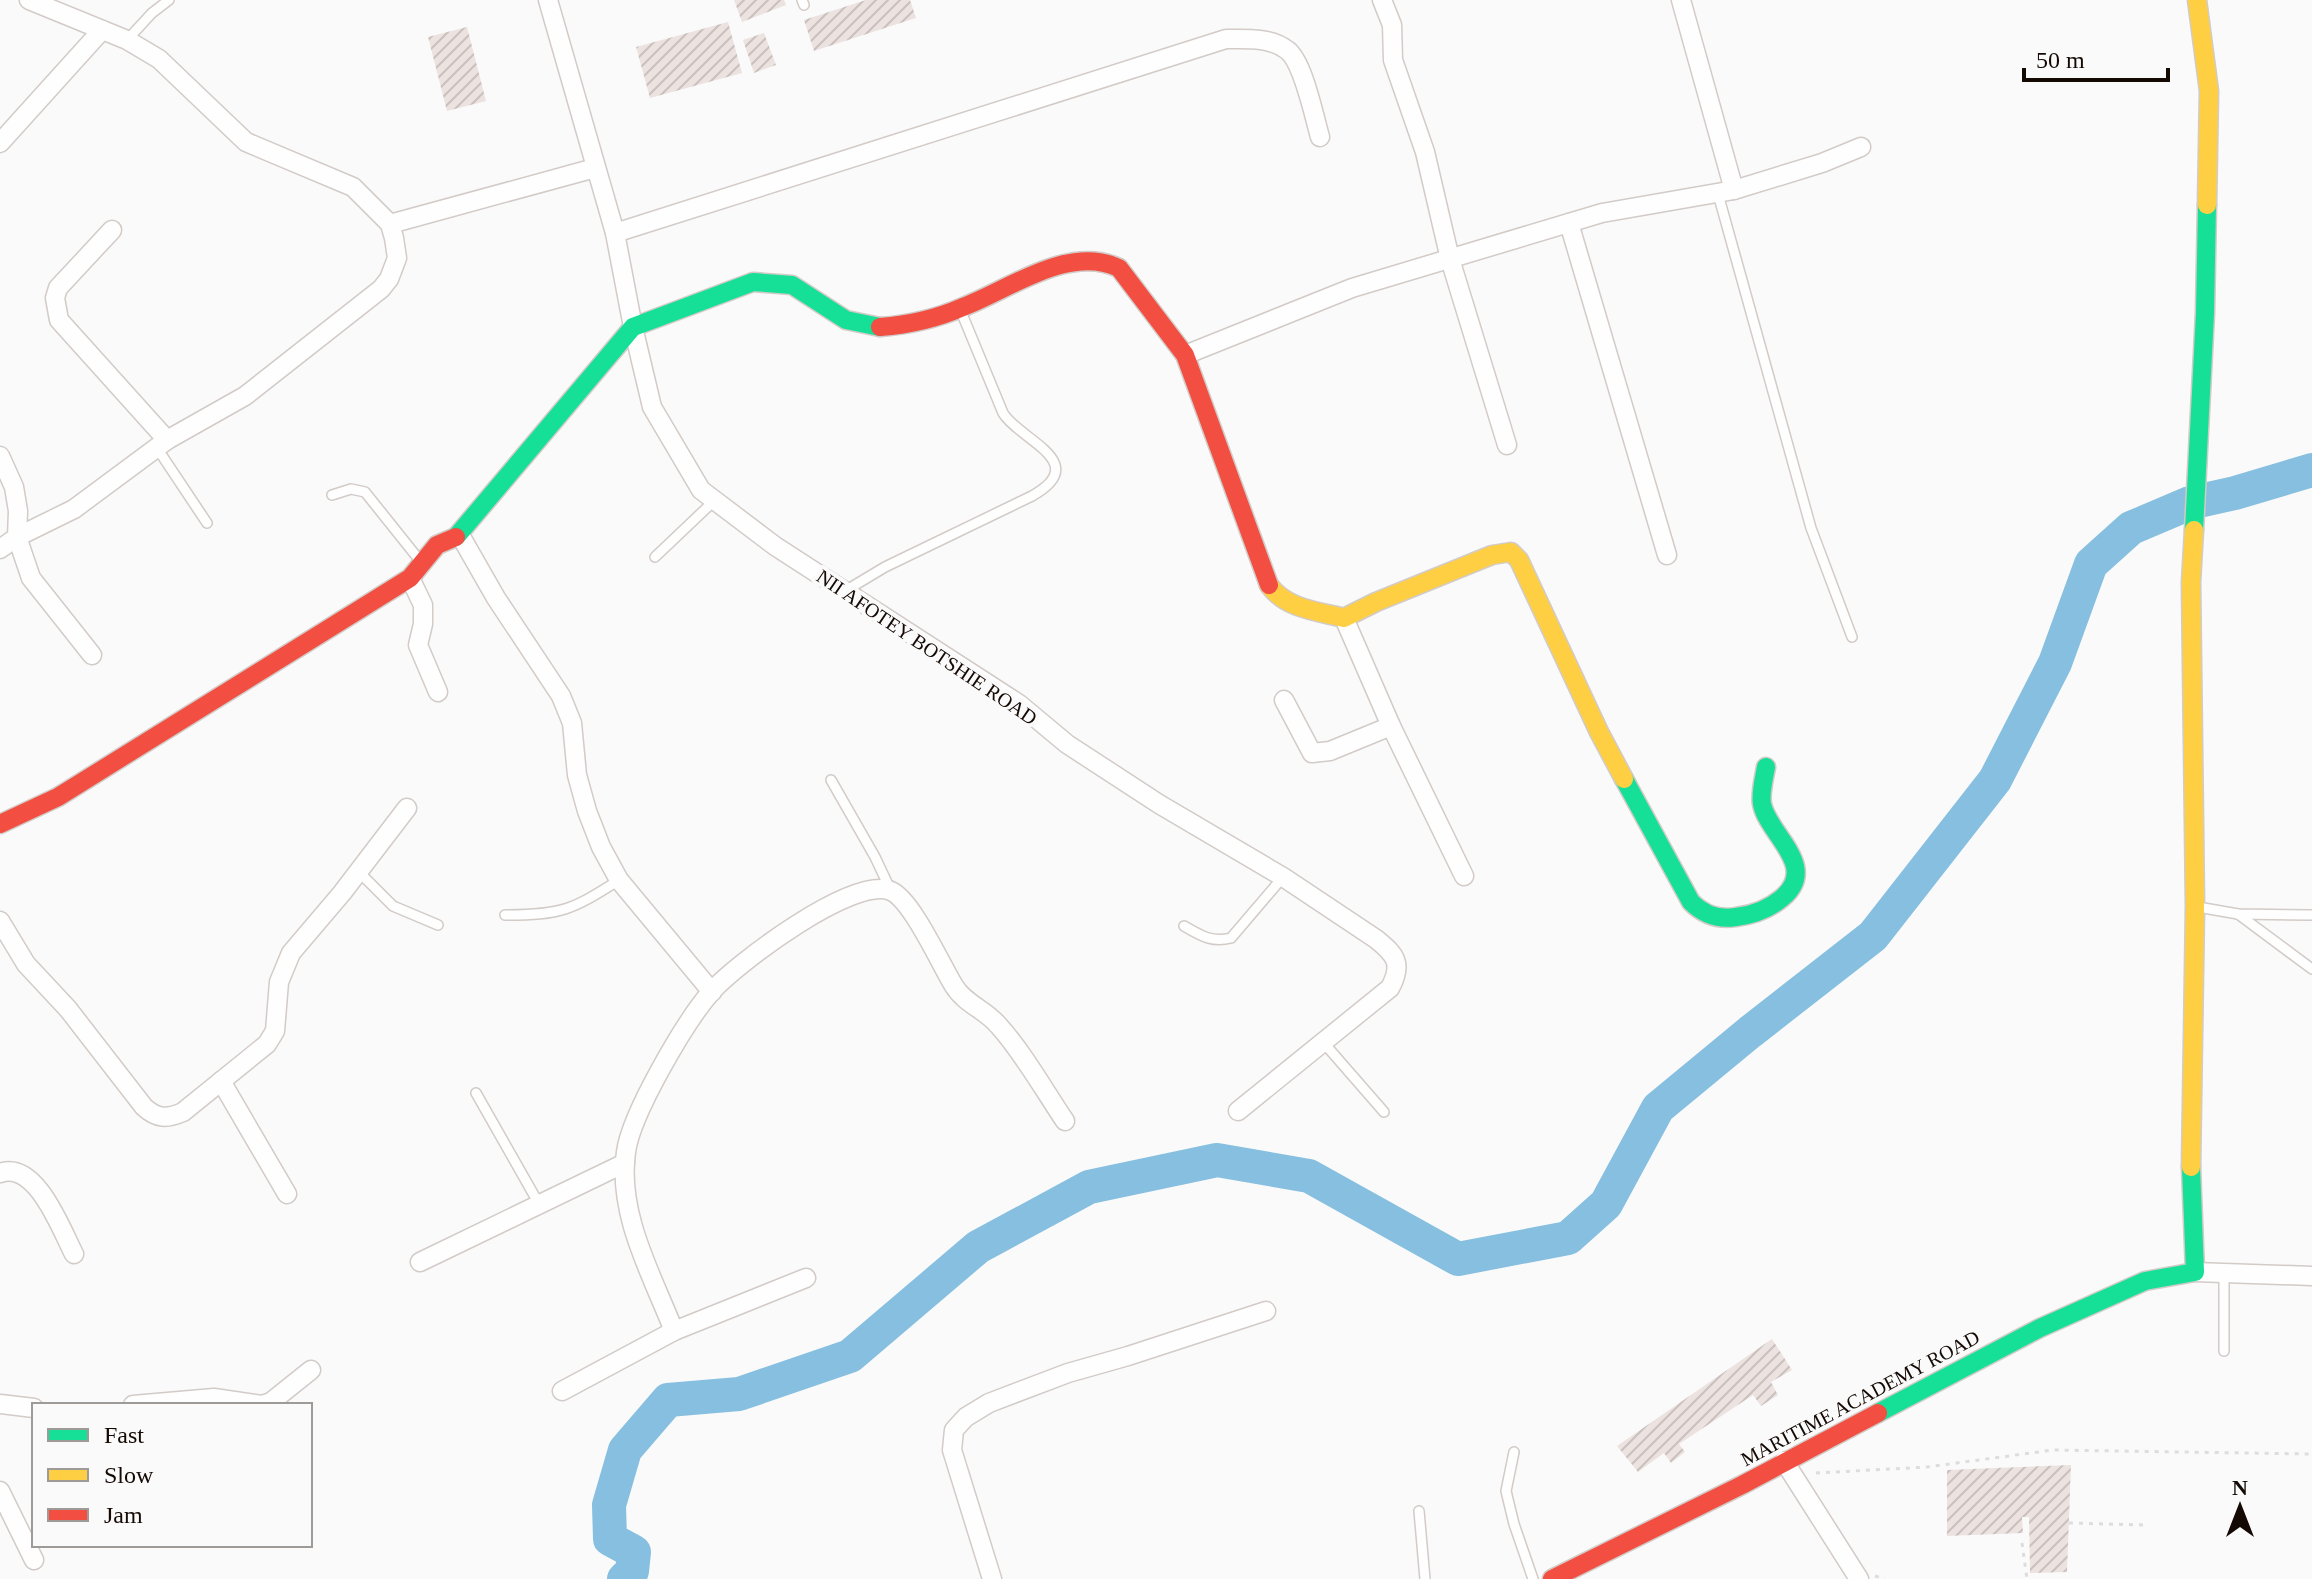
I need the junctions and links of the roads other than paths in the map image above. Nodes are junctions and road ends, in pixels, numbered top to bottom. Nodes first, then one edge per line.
1 (29, 0) edge
2 (169, 0) edge
3 (548, 0) edge
4 (1382, 0) edge
5 (1681, 0) edge
6 (2197, 0) edge
7 (102, 30) junction
8 (127, 40) junction
9 (1320, 137) dead end
10 (0, 143) edge
11 (1861, 147) dead end
12 (595, 168) junction
13 (1726, 192) junction
14 (1569, 223) junction
15 (390, 224) junction
16 (112, 230) dead end
17 (615, 233) junction
18 (1450, 259) junction
19 (960, 309) junction
20 (633, 327) junction
21 (1185, 355) junction
22 (162, 444) junction
23 (1507, 445) dead end
24 (0, 456) edge
25 (332, 495) dead end
26 (715, 500) junction
27 (207, 523) dead end
28 (460, 535) junction
29 (17, 537) junction
30 (0, 549) edge
31 (1667, 555) dead end
32 (655, 557) dead end
33 (415, 570) junction
34 (845, 591) junction
35 (1344, 618) junction
36 (1852, 637) dead end
37 (92, 655) dead end
38 (438, 692) dead end
39 (1284, 700) dead end
40 (1391, 726) junction
41 (1766, 767) dead end
42 (831, 780) dead end
43 (407, 808) dead end
44 (0, 824) edge
45 (358, 871) junction
46 (1464, 876) dead end
47 (1283, 877) junction
48 (619, 880) junction
49 (891, 891) junction
50 (2195, 906) junction
51 (2238, 914) junction
52 (505, 915) dead end
53 (2312, 915) edge
54 (0, 921) edge
55 (438, 925) dead end
56 (1184, 926) dead end
57 (2312, 969) edge
58 (712, 992) junction
59 (1323, 1042) junction
60 (221, 1081) junction
61 (476, 1093) dead end
62 (1238, 1111) dead end
63 (1384, 1112) dead end
64 (1065, 1121) dead end
65 (625, 1163) junction
66 (0, 1173) edge
67 (287, 1194) dead end
68 (539, 1204) junction
69 (74, 1254) dead end
70 (420, 1262) dead end
71 (2195, 1272) junction
72 (2224, 1273) junction
73 (2312, 1276) edge
74 (806, 1278) dead end
75 (1266, 1311) dead end
76 (674, 1331) junction
77 (2224, 1351) dead end
78 (311, 1370) dead end
79 (562, 1391) dead end
80 (156, 1403) edge
81 (248, 1403) edge
82 (268, 1403) edge
83 (0, 1404) edge
84 (32, 1408) edge
85 (1514, 1452) dead end
86 (1788, 1468) junction
87 (0, 1491) edge
88 (1419, 1511) dead end
89 (34, 1560) dead end
90 (992, 1579) edge
91 (1425, 1579) edge
92 (1533, 1579) edge
93 (1552, 1579) edge
94 (1859, 1579) edge

1 - 7 street
2 - 8 lane
3 - 12 street, NII AFOTEY BOTSHIE ROAD
4 - 18 street
5 - 13 street
6 - 50 street
7 - 8 street
7 - 10 street
8 - 15 street
9 - 17 street
11 - 13 street
12 - 15 street
12 - 17 street, NII AFOTEY BOTSHIE ROAD
13 - 14 street
13 - 36 lane
14 - 18 street
14 - 31 street
15 - 22 street
16 - 22 street
17 - 20 street, NII AFOTEY BOTSHIE ROAD
18 - 21 street
18 - 23 street
19 - 20 street
19 - 21 street
19 - 34 lane
20 - 26 street, NII AFOTEY BOTSHIE ROAD
20 - 28 street
21 - 35 street
22 - 27 lane
22 - 29 street
24 - 29 street
25 - 33 lane
26 - 32 lane
26 - 34 street, NII AFOTEY BOTSHIE ROAD
28 - 33 street
28 - 48 street
29 - 30 street
29 - 37 street
33 - 38 street
33 - 44 street
34 - 47 street, NII AFOTEY BOTSHIE ROAD
35 - 40 street
35 - 41 street
39 - 40 street
40 - 46 street
42 - 49 lane
43 - 45 street
45 - 55 lane
45 - 60 street
47 - 56 lane
47 - 59 street, NII AFOTEY BOTSHIE ROAD
48 - 52 lane
48 - 58 street
49 - 58 street
49 - 64 street
50 - 51 lane
50 - 71 street
51 - 53 lane
51 - 57 lane
54 - 60 street
58 - 65 street
59 - 62 street, NII AFOTEY BOTSHIE ROAD
59 - 63 lane
60 - 67 street
61 - 68 lane
65 - 68 street
65 - 76 street
66 - 69 street
68 - 70 street
71 - 72 street
71 - 86 street, MARITIME ACADEMY ROAD
72 - 73 street
72 - 77 lane
74 - 76 street
75 - 90 street
76 - 79 street
78 - 82 street
80 - 81 street
83 - 84 street
85 - 92 lane
86 - 93 street, MARITIME ACADEMY ROAD
86 - 94 street
87 - 89 street
88 - 91 lane

